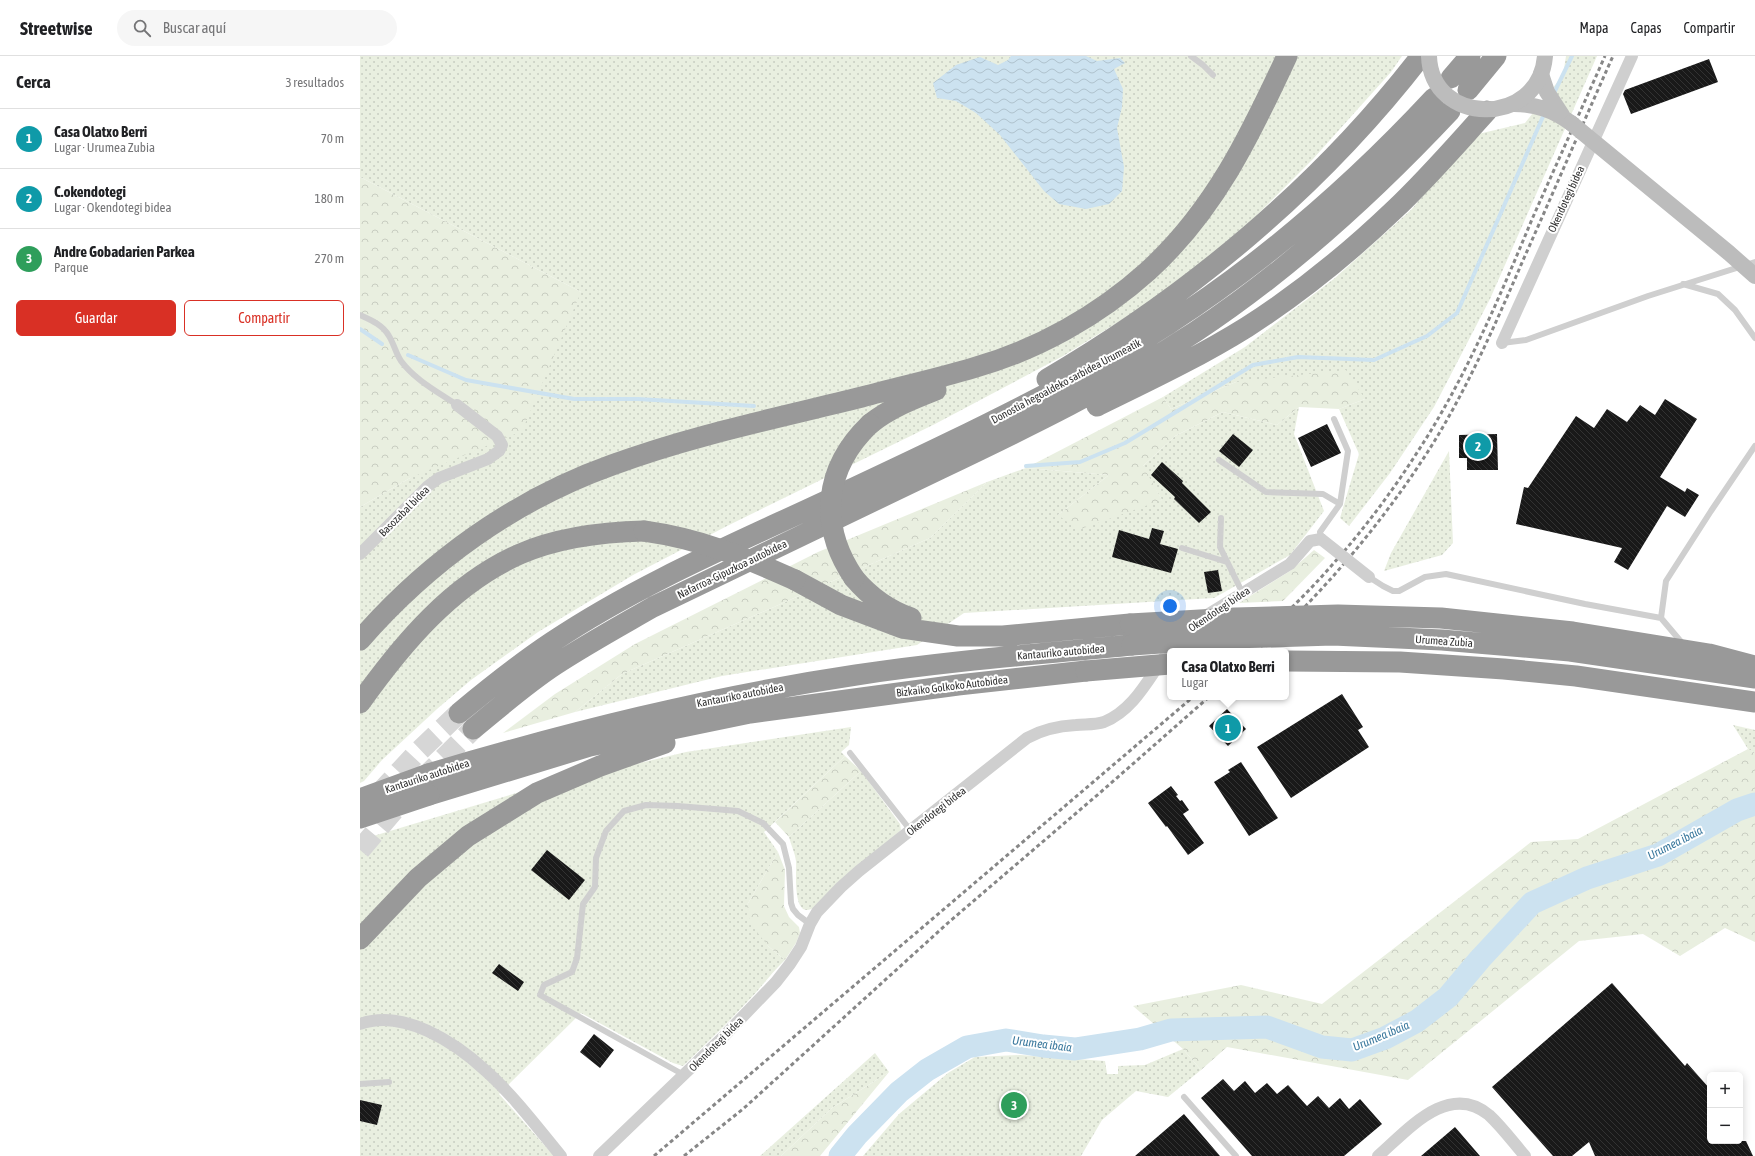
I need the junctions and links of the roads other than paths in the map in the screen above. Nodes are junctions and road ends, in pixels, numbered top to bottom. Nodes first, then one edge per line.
1 (1191, 56) edge
2 (1287, 56) edge
3 (1421, 56) edge
4 (1429, 56) edge
5 (1470, 56) edge
6 (1496, 56) edge
7 (1632, 56) edge
8 (1544, 61) edge
9 (1213, 75) dead end
10 (1452, 78) dead end
11 (1468, 90) dead end
12 (1434, 98) dead end
13 (1514, 104) junction
14 (1487, 110) junction
15 (1450, 111) dead end
16 (1571, 123) junction
17 (1755, 262) edge
18 (1755, 276) edge
19 (1683, 284) junction
20 (360, 315) edge
21 (1755, 338) edge
22 (1502, 343) joint
23 (975, 368) junction
24 (457, 405) joint
25 (1334, 419) dead end
26 (971, 431) junction
27 (1007, 438) junction
28 (1755, 446) edge
29 (1219, 460) dead end
30 (1340, 504) junction
31 (1221, 518) dead end
32 (1321, 539) junction
33 (1182, 548) dead end
34 (360, 554) edge
35 (1227, 562) junction
36 (423, 576) junction
37 (1369, 577) joint
38 (1242, 592) junction
39 (1661, 618) junction
40 (360, 622) edge
41 (1084, 628) junction
42 (360, 640) edge
43 (1132, 645) joint
44 (1171, 648) edge
45 (1167, 652) edge
46 (1695, 658) dead end
47 (1289, 661) edge
48 (1699, 663) dead end
49 (1167, 664) edge
50 (1755, 666) edge
51 (1755, 678) edge
52 (1714, 680) dead end
53 (1755, 702) edge
54 (360, 703) edge
55 (818, 704) junction
56 (459, 713) tunnel mouth
57 (473, 729) tunnel mouth
58 (850, 753) dead end
59 (360, 799) edge
60 (360, 818) edge
61 (911, 831) junction
62 (810, 924) junction
63 (360, 939) edge
64 (360, 1024) edge
65 (685, 1075) junction
66 (389, 1082) dead end
67 (360, 1084) edge
68 (1184, 1097) dead end
69 (561, 1156) edge
70 (599, 1156) edge
71 (1236, 1156) edge
72 (1378, 1156) edge
73 (1525, 1156) edge

1 - 9 lane
2 - 23 highway
3 - 26 highway
4 - 14 main road, bridge
5 - 10 highway
6 - 11 highway
7 - 22 street, Okendotegi bidea
8 - 13 main road, bridge
8 - 16 main road
12 - 26 highway, Donostia hegoaldeko sarbidea Urumeatik
13 - 14 main road, bridge
13 - 16 main road
14 - 27 highway
15 - 27 highway, Donostia hegoaldeko sarbidea Urumeatik
16 - 18 main road, bridge
17 - 19 lane
19 - 21 lane
19 - 22 lane
20 - 24 lane
23 - 36 highway
23 - 41 highway, bridge
24 - 34 street, Basozabal bidea
25 - 30 lane
26 - 56 highway, Nafarroa-Gipuzkoa autobidea
27 - 57 highway, Nafarroa-Gipuzkoa autobidea
28 - 39 lane
29 - 30 lane
30 - 32 lane
31 - 35 lane
32 - 37 street, bridge
32 - 38 street, Okendotegi bidea
33 - 35 lane
35 - 38 lane
36 - 40 highway
36 - 42 highway
37 - 39 lane
38 - 44 street, Okendotegi bidea
39 - 46 lane
41 - 50 highway, bridge
41 - 54 highway, bridge
43 - 51 highway, Urumea Zubia, bridge
43 - 59 highway, Kantauriko autobidea, bridge
45 - 61 street, Okendotegi bidea
47 - 53 highway
48 - 52 lane
49 - 55 highway, Bizkaiko Golkoko Autobidea, bridge
55 - 60 highway, Kantauriko autobidea, bridge
55 - 63 highway
58 - 61 lane
61 - 62 street, Okendotegi bidea
62 - 65 street, Okendotegi bidea
62 - 65 lane
64 - 69 street
65 - 70 street, Okendotegi bidea
66 - 67 lane
68 - 71 lane
72 - 73 street

